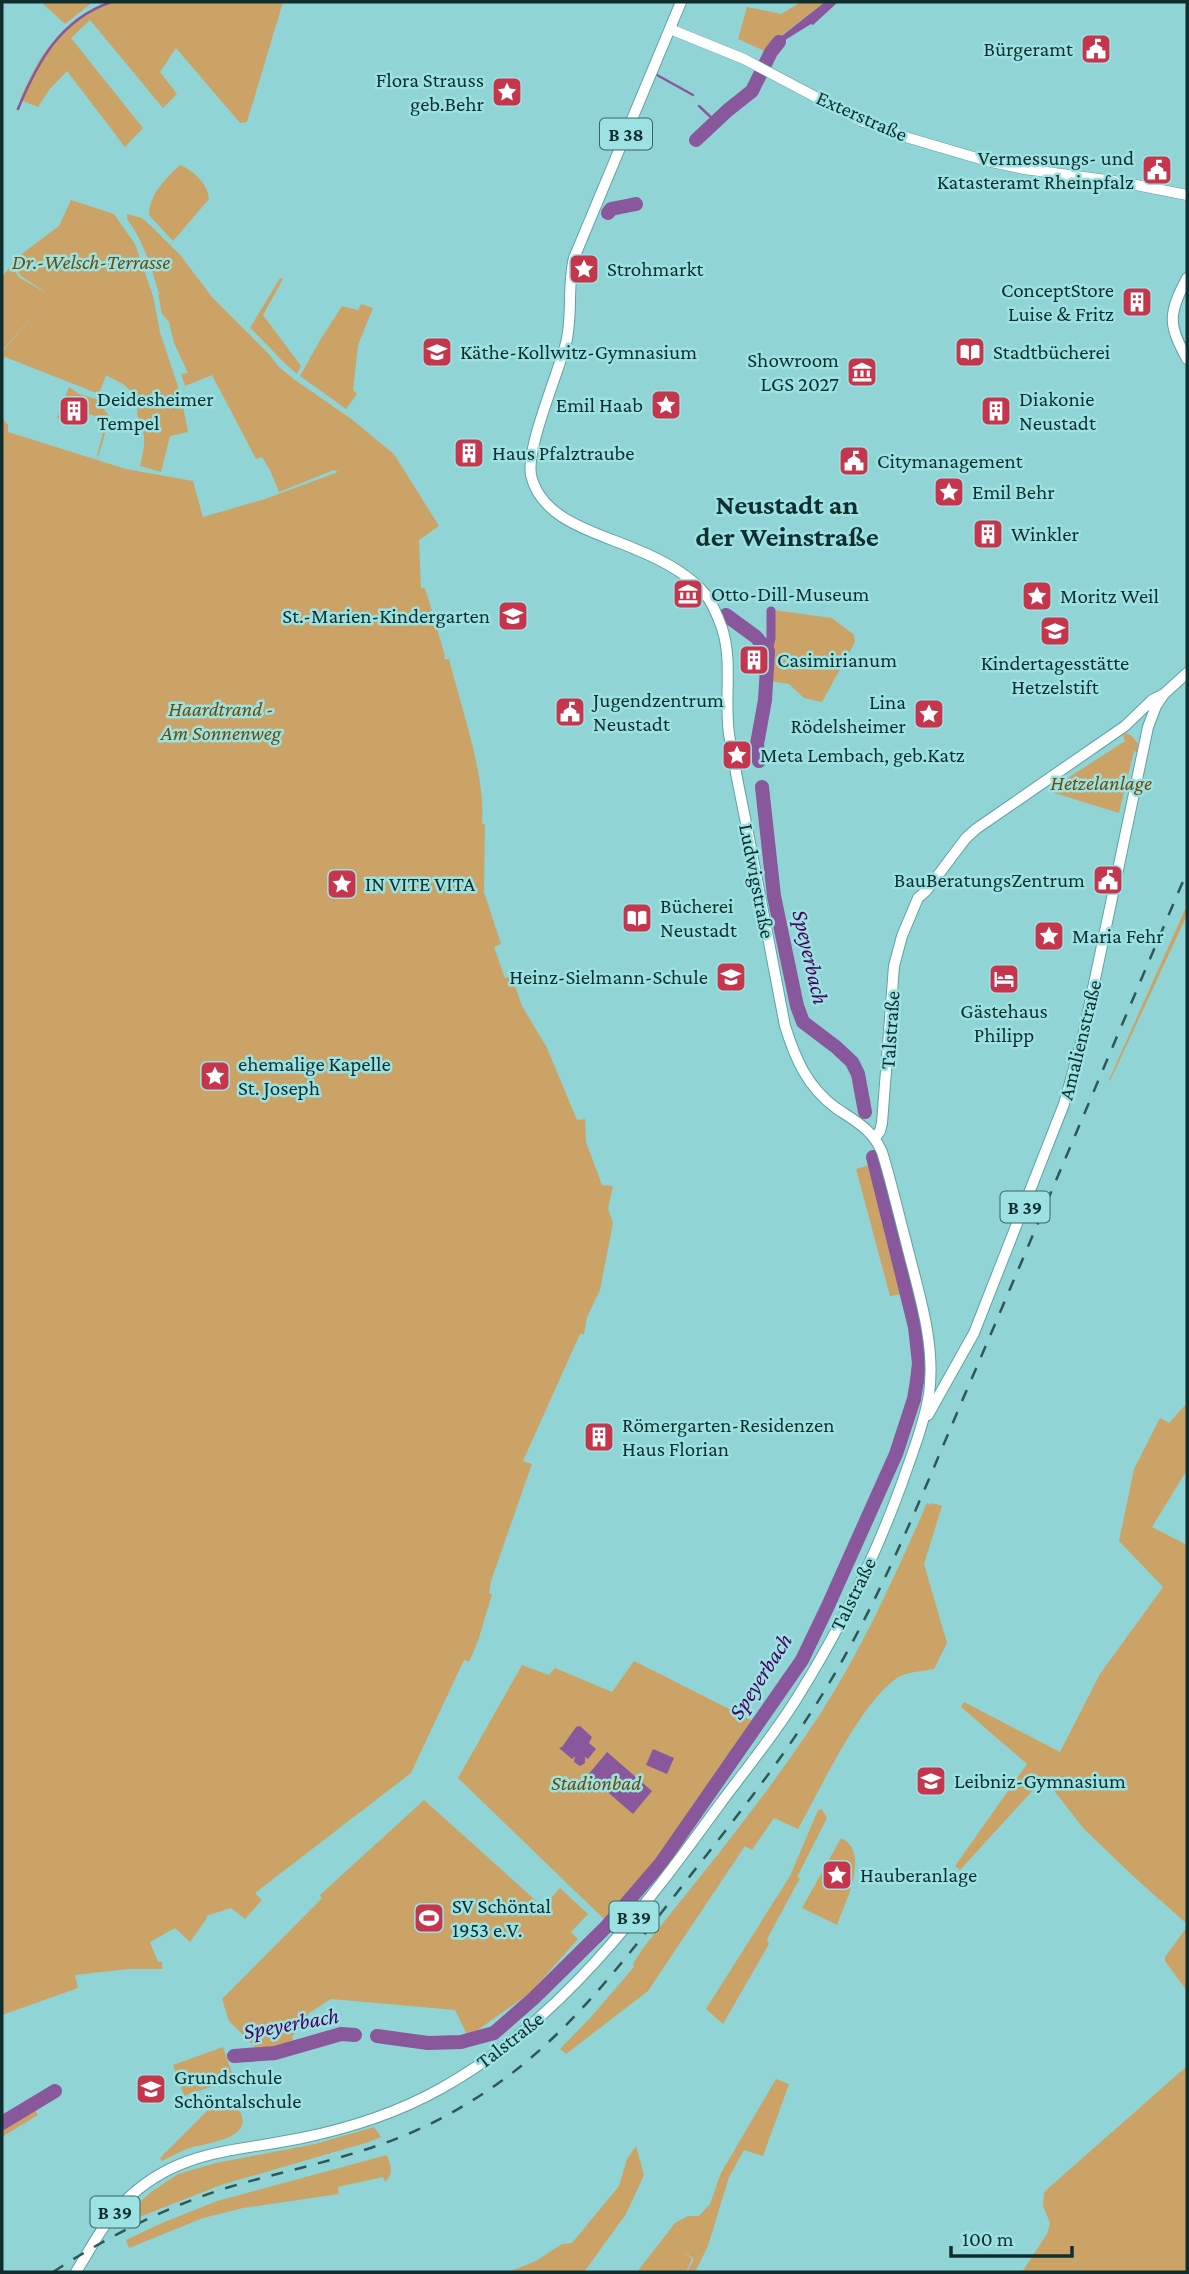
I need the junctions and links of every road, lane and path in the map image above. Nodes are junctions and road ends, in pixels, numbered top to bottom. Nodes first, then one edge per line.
1 (681, 2) edge
2 (670, 29) junction
3 (1187, 195) edge
4 (1187, 278) edge
5 (1187, 359) edge
6 (1187, 673) edge
7 (1164, 694) junction
8 (1139, 713) junction
9 (1125, 726) junction
10 (1148, 727) junction
11 (1145, 742) junction
12 (884, 1106) junction
13 (864, 1126) junction
14 (875, 1138) junction
15 (952, 1374) junction
16 (930, 1377) junction
17 (921, 1428) junction
18 (76, 2272) edge

1 - 2 main road, B 38
2 - 3 main road, Exterstraße
2 - 13 main road, Ludwigstraße / B 38
4 - 5 main road
6 - 7 main road, Talstraße / B 39
7 - 8 main road, Talstraße / B 39
7 - 10 main road, Amalienstraße / B 39
8 - 9 main road, Talstraße / B 39
8 - 10 main road
9 - 11 main road
9 - 12 main road, Talstraße / B 39
10 - 11 main road, Amalienstraße / B 39
11 - 15 main road, Amalienstraße / B 39
12 - 13 main road
12 - 14 main road, Talstraße / B 39
13 - 14 main road, Ludwigstraße
14 - 16 main road, Talstraße / B 39
15 - 16 main road
15 - 17 main road, Amalienstraße
16 - 17 main road, Talstraße / B 39
17 - 18 main road, Talstraße / B 39

